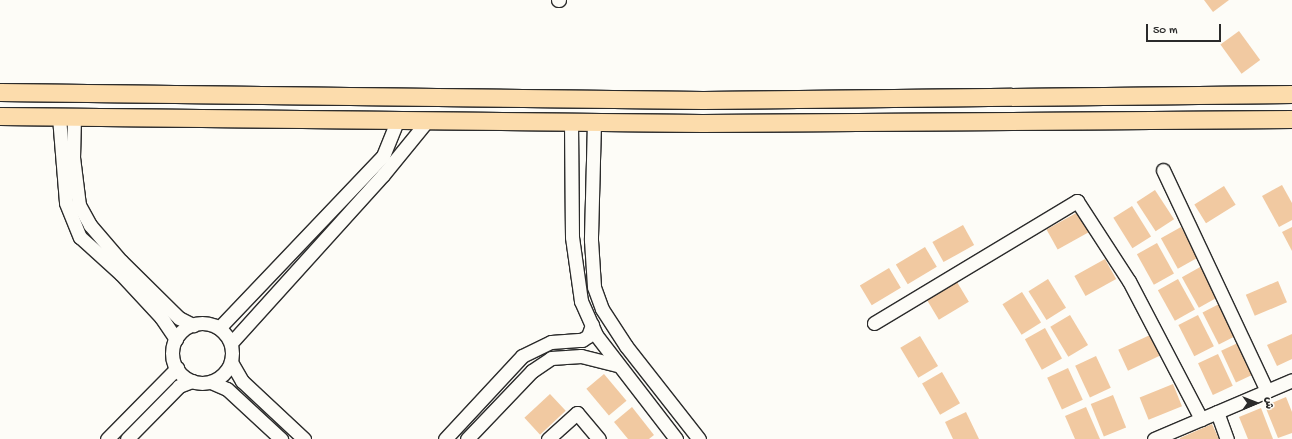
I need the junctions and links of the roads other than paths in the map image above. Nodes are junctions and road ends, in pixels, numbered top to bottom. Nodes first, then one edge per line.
1 (0, 92) edge
2 (1292, 94) edge
3 (0, 116) edge
4 (67, 117) junction
5 (1292, 119) edge
6 (397, 121) junction
7 (427, 121) junction
8 (570, 122) junction
9 (594, 122) junction
10 (1163, 170) dead end
11 (874, 323) dead end
12 (193, 324) junction
13 (592, 325) junction
14 (219, 328) junction
15 (176, 339) junction
16 (231, 343) junction
17 (231, 362) junction
18 (618, 365) junction
19 (177, 368) junction
20 (1292, 380) edge
21 (192, 381) junction
22 (211, 382) junction
23 (1266, 391) junction
24 (1217, 412) junction
25 (1201, 419) junction
26 (107, 439) edge
27 (127, 439) edge
28 (281, 439) edge
29 (304, 439) edge
30 (445, 439) edge
31 (467, 439) edge
32 (548, 439) edge
33 (599, 439) edge
34 (676, 439) edge
35 (699, 439) edge
36 (1154, 439) edge
37 (1227, 439) edge

1 - 2 main road
3 - 4 main road
4 - 6 main road
4 - 12 street
4 - 15 street
5 - 9 main road
6 - 7 main road
6 - 14 street
7 - 8 main road
7 - 16 street
8 - 9 main road
8 - 13 street
9 - 35 street
10 - 23 street
11 - 25 street
12 - 14 street
12 - 15 street
13 - 18 street
13 - 30 street
14 - 16 street
15 - 19 street
16 - 17 street
17 - 22 street
17 - 29 street
18 - 31 street
18 - 34 street
19 - 21 street
19 - 26 street
20 - 23 street
21 - 22 street
21 - 27 street
22 - 28 street
23 - 24 street
24 - 25 street
24 - 37 street
25 - 36 street
32 - 33 street

